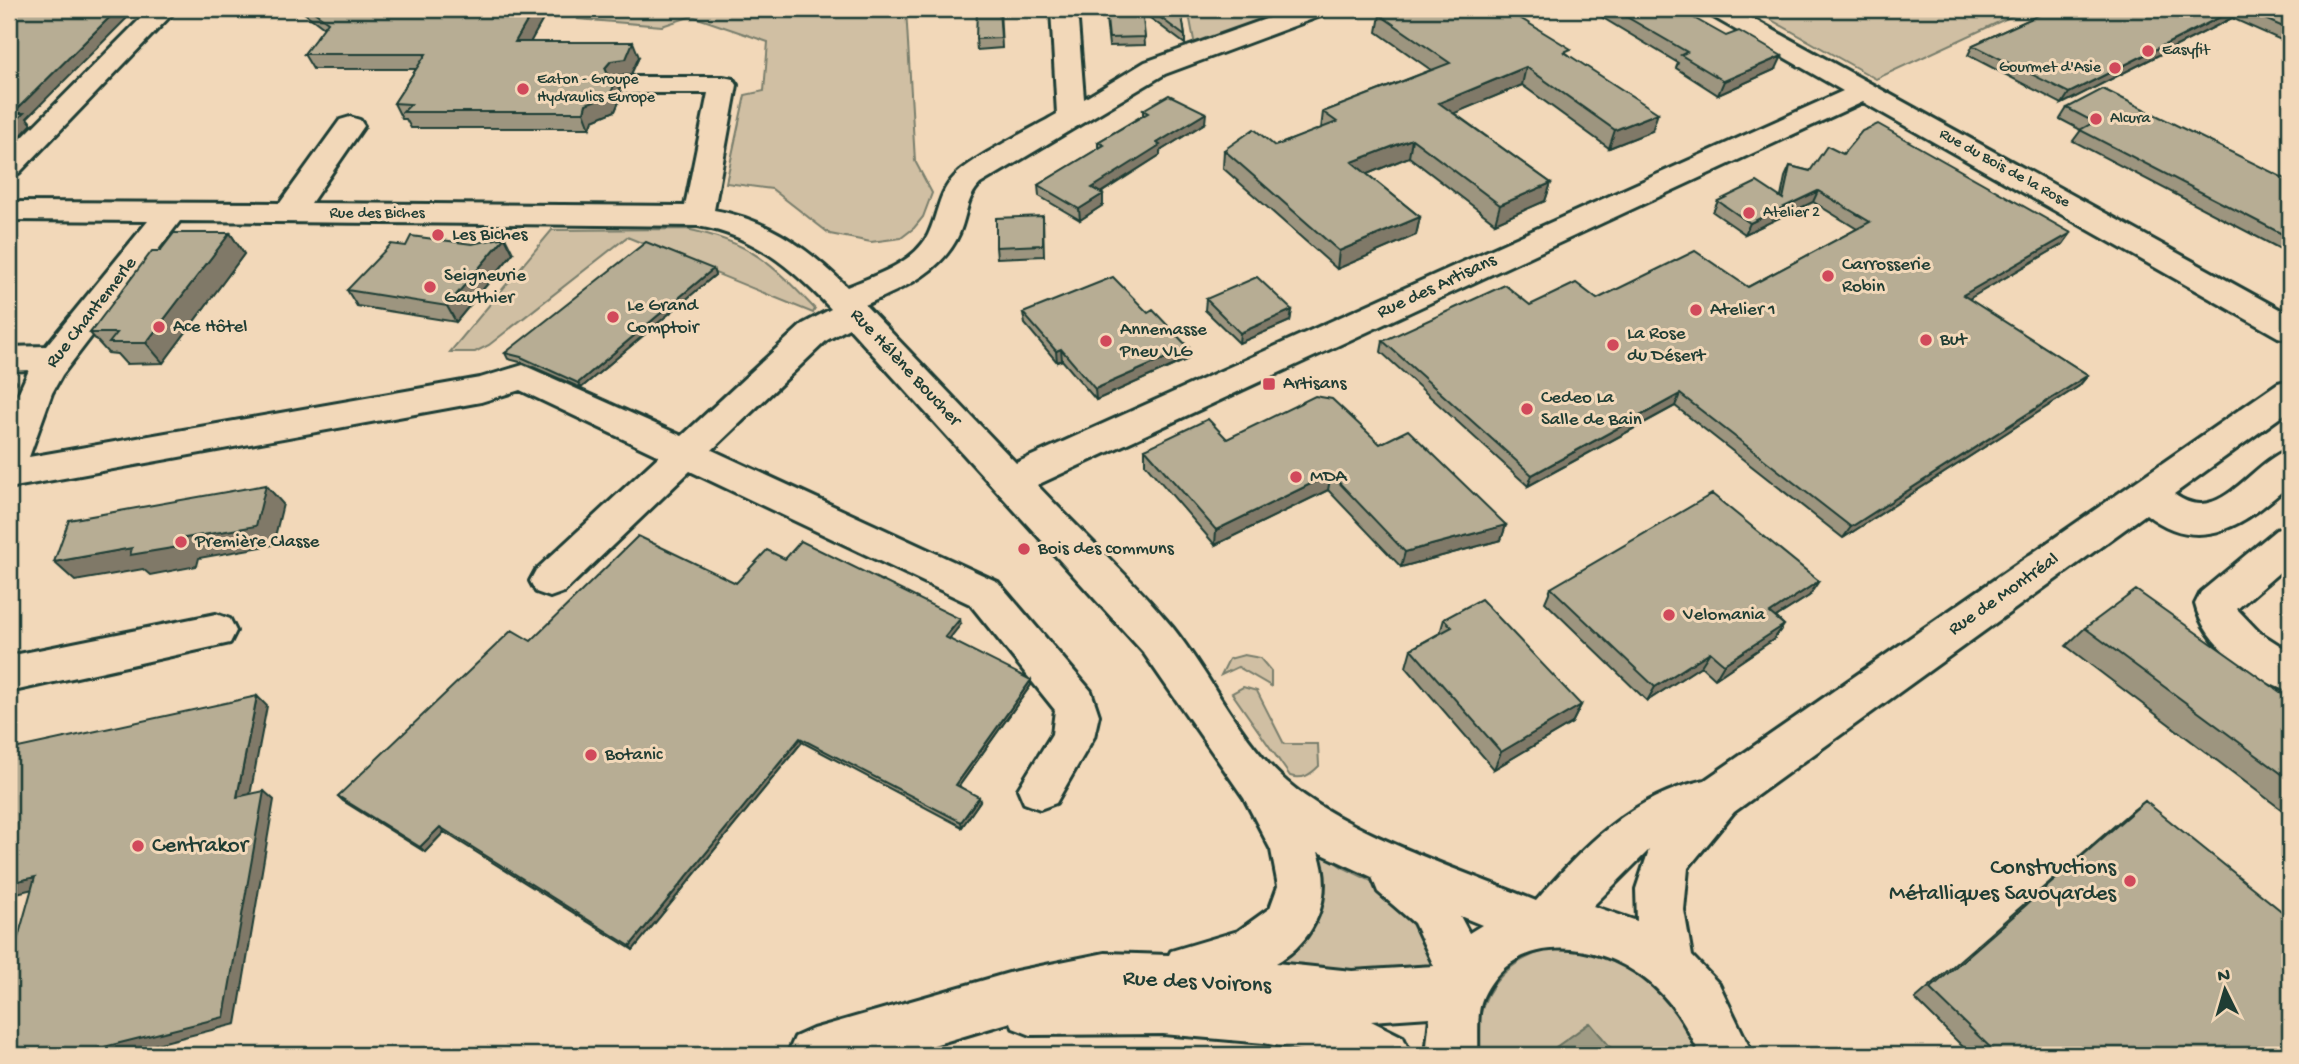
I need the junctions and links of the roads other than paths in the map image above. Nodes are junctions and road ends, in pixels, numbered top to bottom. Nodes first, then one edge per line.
1 (164, 9) edge
2 (1065, 9) edge
3 (1317, 9) edge
4 (1717, 9) edge
5 (626, 85) dead end
6 (1865, 91) junction
7 (1071, 117) junction
8 (350, 126) dead end
9 (9, 167) edge
10 (9, 211) edge
11 (172, 211) junction
12 (288, 214) junction
13 (698, 216) junction
14 (848, 307) junction
15 (2290, 329) edge
16 (55, 358) junction
17 (9, 359) edge
18 (2290, 392) edge
19 (685, 453) junction
20 (9, 462) edge
21 (2290, 463) edge
22 (9, 474) edge
23 (1010, 482) junction
24 (2147, 494) junction
25 (2290, 541) edge
26 (550, 581) dead end
27 (216, 631) dead end
28 (9, 674) edge
29 (2290, 674) edge
30 (1254, 779) junction
31 (1040, 789) dead end
32 (1718, 797) junction
33 (1356, 848) junction
34 (1542, 925) junction
35 (1669, 964) junction
36 (1131, 978) junction
37 (1462, 984) junction
38 (939, 1019) junction
39 (813, 1055) edge
40 (1385, 1055) edge
41 (1452, 1055) edge
42 (1727, 1055) edge

1 - 9 street
2 - 7 street
3 - 7 street, Rue Hélène Boucher
4 - 6 street, Rue du Bois de la Rose
5 - 13 street
6 - 15 street, Rue du Bois de la Rose
6 - 23 street, Rue des Artisans
7 - 14 street, Rue Hélène Boucher
8 - 12 street
10 - 11 street, Rue des Biches
11 - 12 street, Rue des Biches
11 - 16 street, Rue Chantemerle
12 - 13 street, Rue des Biches
13 - 14 street, Rue des Biches
14 - 19 street
14 - 23 street, Rue Hélène Boucher
16 - 17 street
16 - 20 street, Rue Chantemerle
18 - 24 street, Rue de Montréal
19 - 22 street
19 - 26 street
19 - 31 street
21 - 24 street
23 - 30 street, Rue Hélène Boucher
24 - 32 street, Rue de Montréal
25 - 29 street
27 - 28 street
30 - 33 street, Rue Hélène Boucher
30 - 36 street, Rue Hélène Boucher
32 - 34 street, Rue de Montréal
32 - 35 street, Rue de Montréal
33 - 34 street, Rue Hélène Boucher
33 - 37 street, Rue Hélène Boucher
34 - 35 street
34 - 37 street
35 - 42 street
36 - 37 street, Rue des Voirons
36 - 38 street, Rue des Voirons
37 - 41 street
38 - 39 street, Rue des Voirons
38 - 40 street, Rue des Voirons

